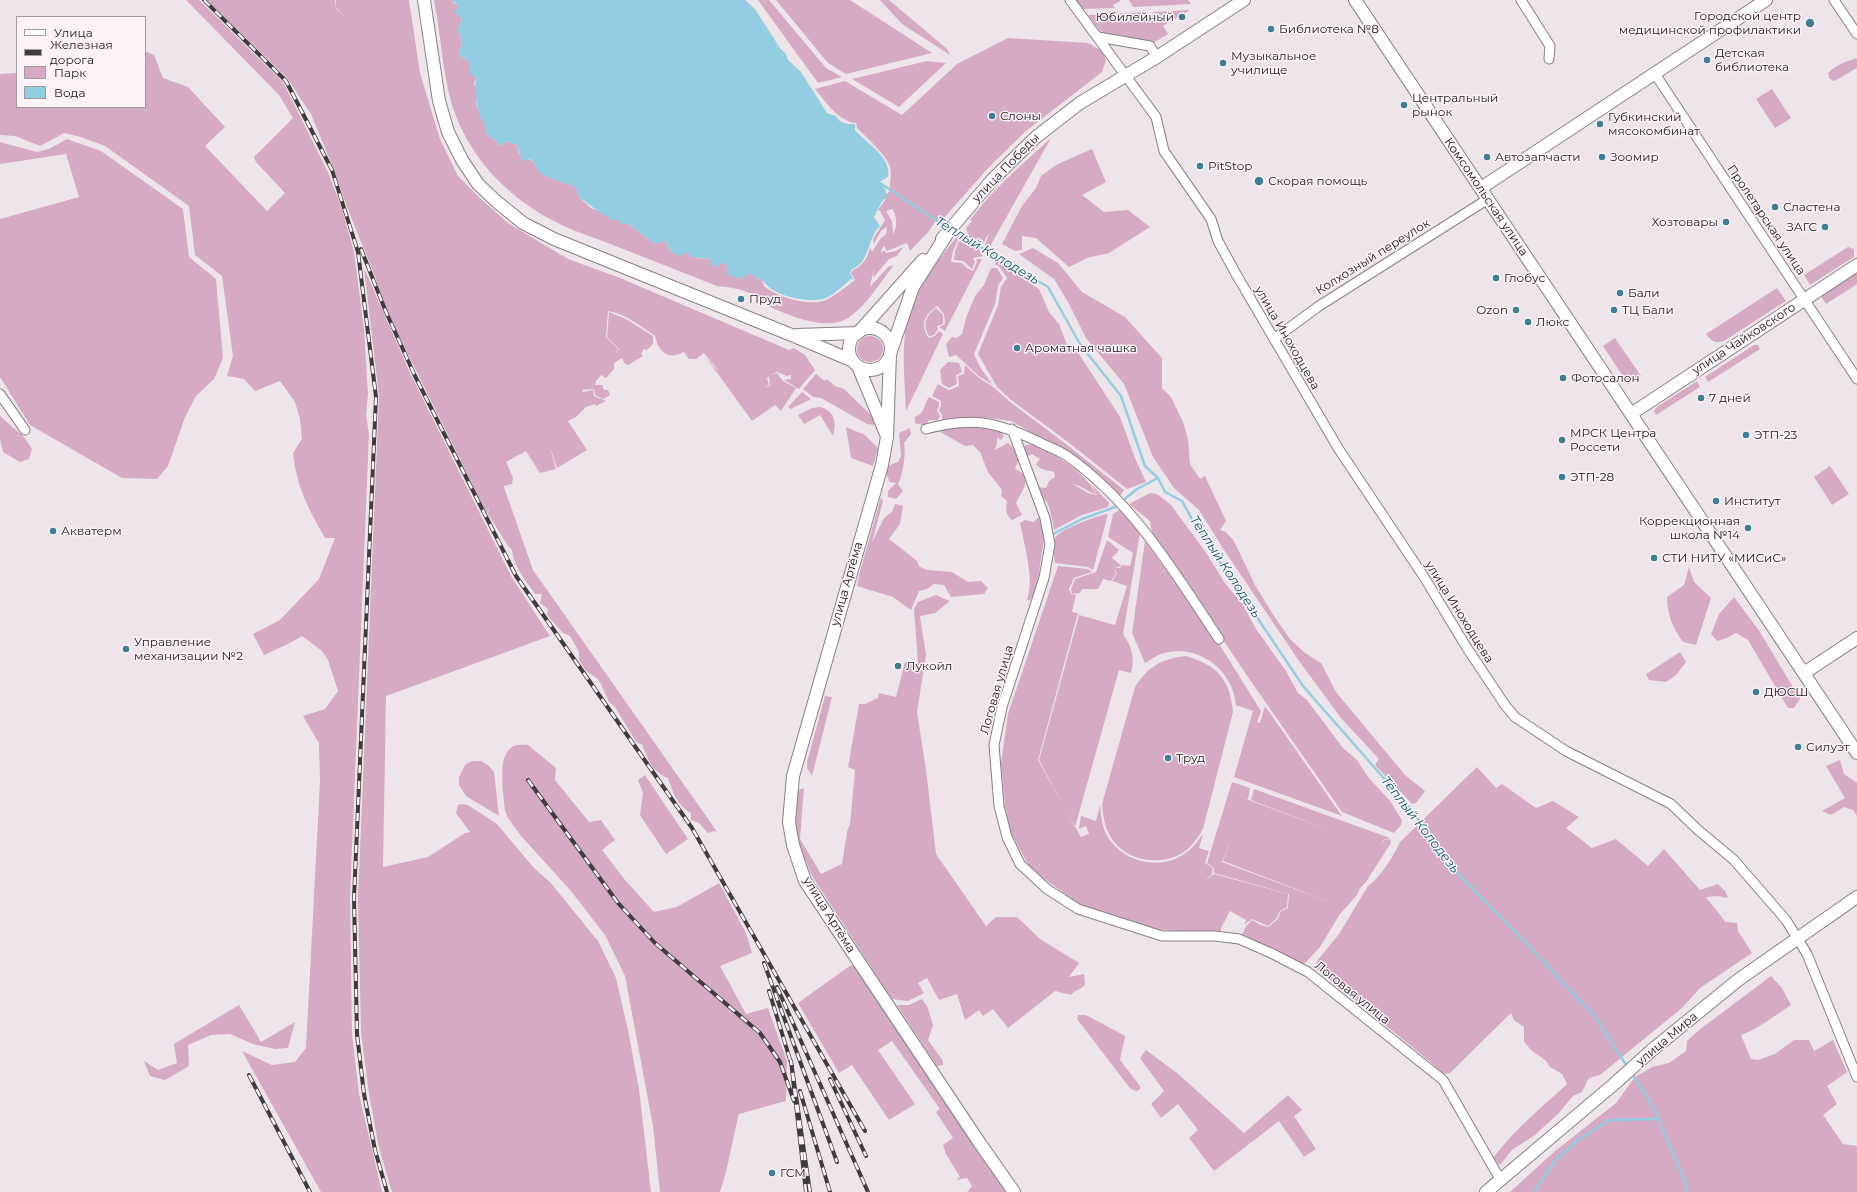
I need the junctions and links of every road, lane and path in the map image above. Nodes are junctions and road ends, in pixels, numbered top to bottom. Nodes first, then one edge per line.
1 (424, 0) edge
2 (1070, 0) edge
3 (1244, 0) edge
4 (1355, 0) edge
5 (1521, 0) edge
6 (1766, 0) edge
7 (1834, 0) edge
8 (1857, 34) edge
9 (1098, 37) junction
10 (1157, 57) junction
11 (1549, 59) dead end
12 (1126, 74) junction
13 (1655, 74) junction
14 (1484, 194) junction
15 (947, 234) junction
16 (1857, 266) edge
17 (1805, 300) junction
18 (858, 332) junction
19 (794, 336) junction
20 (1274, 339) junction
21 (890, 354) junction
22 (856, 364) junction
23 (1857, 379) edge
24 (0, 394) edge
25 (1631, 414) junction
26 (926, 429) dead end
27 (1012, 429) junction
28 (25, 430) dead end
29 (887, 437) junction
30 (1857, 638) edge
31 (1219, 639) dead end
32 (1804, 673) junction
33 (1857, 753) edge
34 (1857, 897) edge
35 (1796, 939) junction
36 (1857, 1077) edge
37 (1500, 1180) junction
38 (1014, 1192) edge
39 (1486, 1192) edge

1 - 19 main road
2 - 9 street, улица Иноходцева
3 - 10 main road, улица Победы
4 - 14 main road, Комсомольская улица
5 - 11 street
6 - 13 main road
7 - 8 street
9 - 10 street
9 - 12 street, улица Иноходцева
10 - 12 main road, улица Победы
12 - 15 main road, улица Победы
12 - 20 street, улица Иноходцева
13 - 14 main road
13 - 17 street, Пролетарская улица
14 - 20 street, Колхозный переулок
14 - 25 main road, Комсомольская улица
15 - 18 main road, улица Победы
15 - 21 main road
16 - 17 main road, улица Чайковского
17 - 23 street, Пролетарская улица
17 - 25 main road, улица Чайковского
18 - 19 main road
18 - 21 main road
18 - 22 main road
19 - 22 main road
20 - 35 street, улица Иноходцева
21 - 22 main road
21 - 29 main road, улица Артёма
22 - 29 main road
24 - 28 street
25 - 32 main road, Комсомольская улица
26 - 27 street
27 - 31 street
27 - 37 street, Логовая улица
29 - 38 main road, улица Артёма
30 - 32 main road
32 - 33 main road, Комсомольская улица
34 - 35 main road, улица Мира
35 - 36 street, улица Иноходцева
35 - 37 main road, улица Мира
37 - 39 main road, улица Мира

